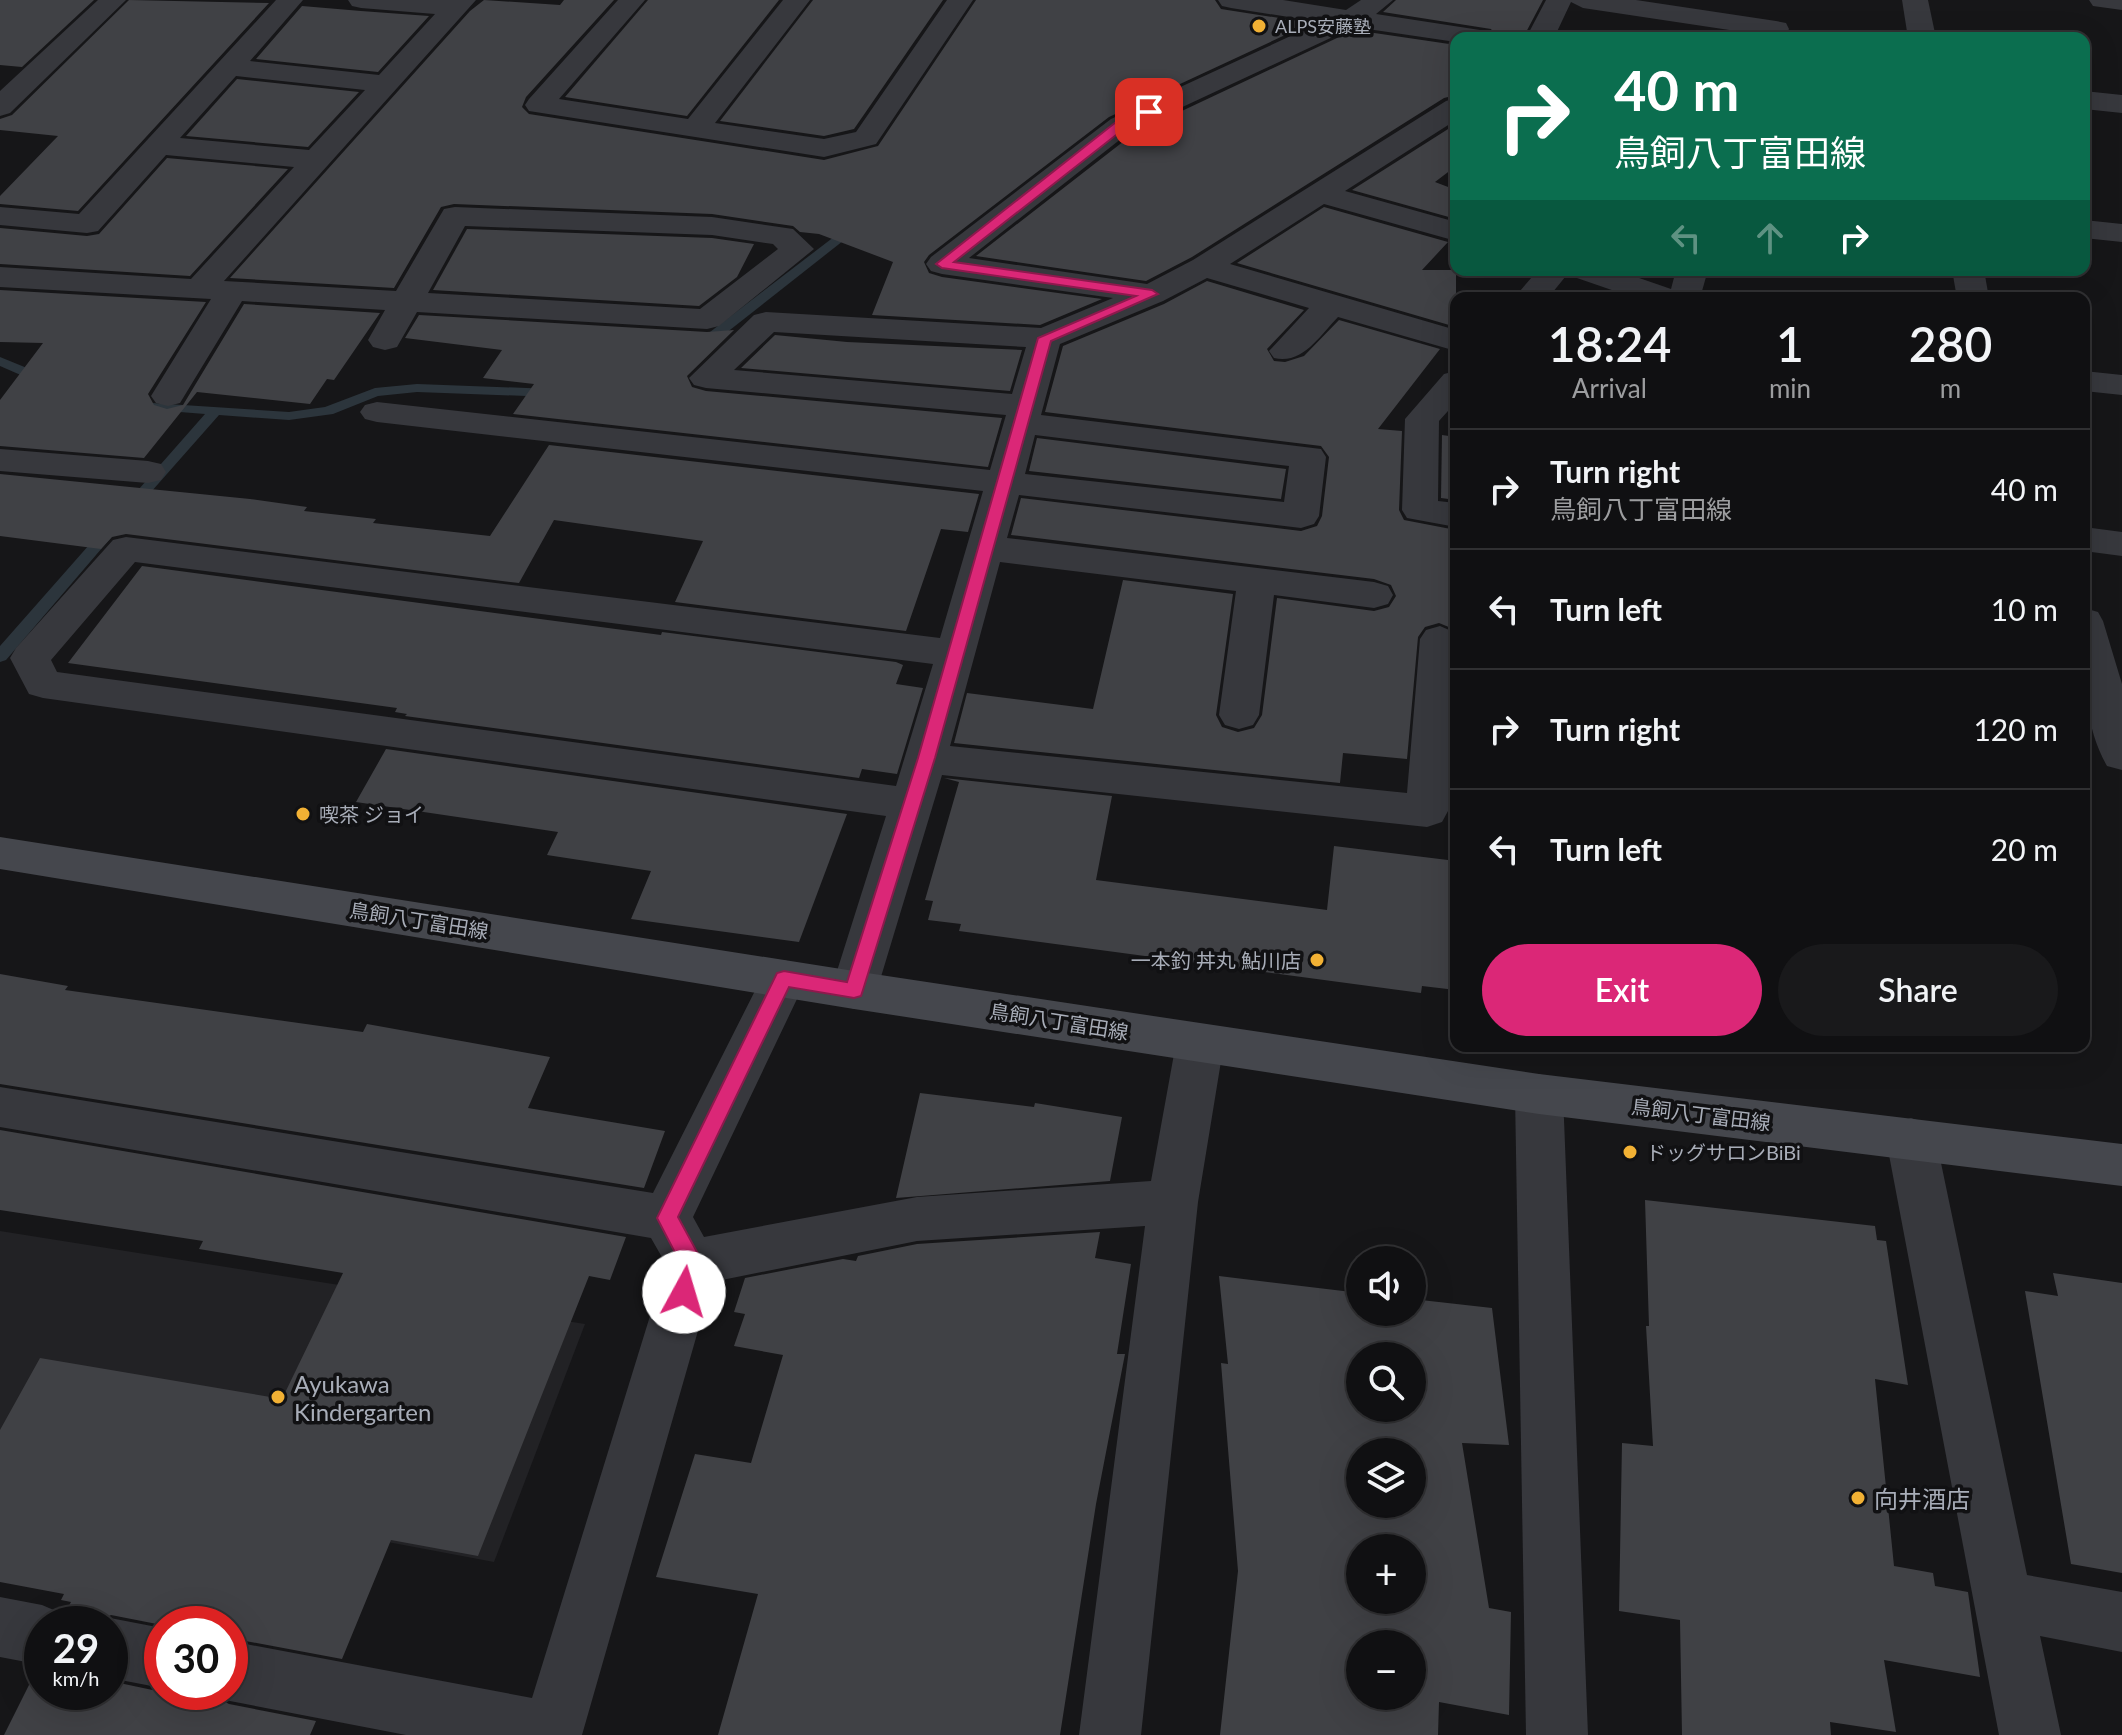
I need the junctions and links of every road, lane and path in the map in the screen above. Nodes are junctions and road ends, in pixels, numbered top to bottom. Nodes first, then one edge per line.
1 (113, 0) edge
2 (290, 0) edge
3 (361, 0) edge
4 (632, 0) edge
5 (797, 0) edge
6 (960, 0) edge
7 (1231, 0) edge
8 (1380, 0) edge
9 (1559, 0) edge
10 (1583, 0) edge
11 (1776, 0) edge
12 (1915, 0) edge
13 (2102, 0) edge
14 (2122, 2) edge
15 (459, 4) edge
16 (1349, 19) junction
17 (1543, 32) edge
18 (1766, 32) edge
19 (1777, 32) edge
20 (1921, 32) edge
21 (1450, 34) edge
22 (227, 67) junction
23 (386, 84) junction
24 (2090, 101) edge
25 (2122, 104) edge
26 (0, 107) edge
27 (1450, 117) edge
28 (696, 128) junction
29 (156, 145) junction
30 (316, 160) junction
31 (1322, 194) junction
32 (0, 216) edge
33 (1450, 230) edge
34 (2090, 230) edge
35 (2122, 233) edge
36 (1204, 267) junction
37 (1550, 276) edge
38 (1602, 276) edge
39 (0, 277) edge
40 (199, 289) junction
41 (232, 291) junction
42 (1535, 292) edge
43 (1649, 292) edge
44 (1152, 294) junction
45 (407, 301) junction
46 (1331, 305) junction
47 (1045, 338) junction
48 (1450, 339) edge
49 (385, 340) dead end
50 (1286, 351) dead end
51 (2090, 382) edge
52 (2122, 385) edge
53 (1450, 388) edge
54 (168, 396) dead end
55 (377, 412) dead end
56 (1024, 415) junction
57 (0, 460) edge
58 (148, 472) dead end
59 (1004, 483) junction
60 (1450, 514) edge
61 (2090, 540) edge
62 (2122, 544) edge
63 (986, 548) junction
64 (1257, 581) junction
65 (1374, 595) dead end
66 (1440, 639) dead end
67 (2090, 642) edge
68 (956, 653) junction
69 (1239, 715) dead end
70 (2122, 755) edge
71 (926, 758) junction
72 (912, 804) junction
73 (0, 853) edge
74 (784, 978) junction
75 (854, 990) junction
76 (1200, 1043) junction
77 (1539, 1094) junction
78 (0, 1107) edge
79 (1911, 1139) junction
80 (2122, 1165) edge
81 (1173, 1202) junction
82 (680, 1240) junction
83 (2002, 1600) junction
84 (2122, 1622) edge
85 (0, 1627) edge
86 (24, 1632) edge
87 (248, 1675) edge
88 (551, 1734) edge
89 (1110, 1735) edge
90 (1557, 1735) edge
91 (2030, 1735) edge

1 - 26 street
2 - 22 street
3 - 15 street
4 - 28 street
5 - 28 street
6 - 28 street
7 - 16 street
8 - 16 street
9 - 17 street
10 - 18 street
11 - 19 street
12 - 20 street
13 - 14 street
15 - 23 street
16 - 21 street
16 - 44 street
22 - 23 street
22 - 29 street
23 - 30 street
24 - 25 street
27 - 31 street
29 - 30 street
29 - 32 street
30 - 40 street
31 - 33 street
31 - 36 street
34 - 35 street
36 - 44 street
36 - 46 street
37 - 42 street
38 - 43 street
39 - 40 street
40 - 41 street
41 - 45 street
41 - 54 street
44 - 47 street
45 - 45 street
45 - 49 street
46 - 48 street
46 - 50 street
47 - 56 street
47 - 56 street
51 - 52 street
53 - 60 street
55 - 59 street
56 - 59 street
56 - 59 street
57 - 58 street
59 - 63 street
61 - 62 street
63 - 64 street
63 - 68 street
64 - 65 street
64 - 69 street
66 - 71 street
67 - 70 street
68 - 71 street
68 - 72 street
71 - 72 street
72 - 75 street
73 - 74 main road, 鳥飼八丁富田線
74 - 75 main road, 鳥飼八丁富田線
74 - 82 street
75 - 76 main road, 鳥飼八丁富田線
76 - 77 main road, 鳥飼八丁富田線
76 - 81 street
77 - 79 main road, 鳥飼八丁富田線
77 - 90 street
78 - 82 street
79 - 80 main road, 鳥飼八丁富田線
79 - 83 street
81 - 82 street
81 - 89 street
82 - 88 street
83 - 84 street
83 - 91 street
85 - 86 street
87 - 88 street

